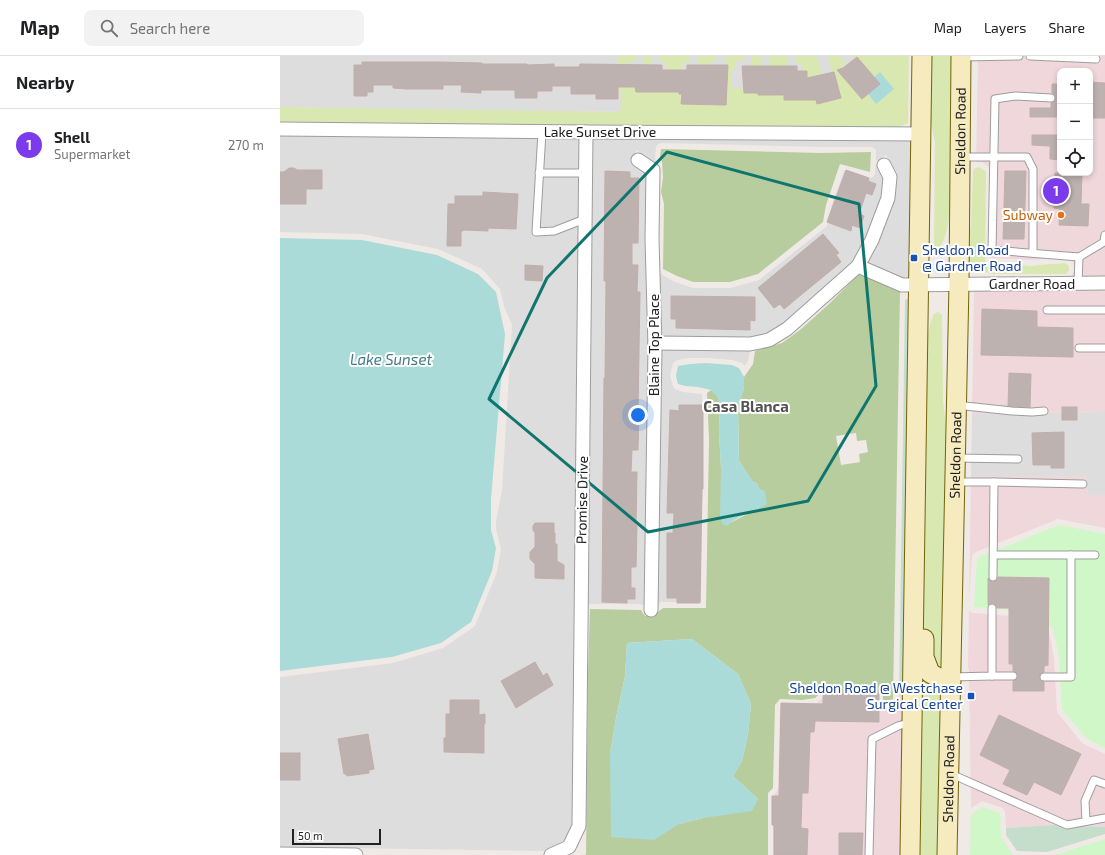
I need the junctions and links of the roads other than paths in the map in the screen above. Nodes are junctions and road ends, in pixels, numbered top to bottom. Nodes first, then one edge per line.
1 (922, 56) edge
2 (961, 56) edge
3 (998, 56) edge
4 (1019, 56) edge
5 (1030, 56) edge
6 (1096, 59) dead end
7 (1051, 98) dead end
8 (280, 129) edge
9 (542, 132) junction
10 (586, 132) junction
11 (920, 134) junction
12 (960, 157) junction
13 (994, 157) junction
14 (638, 160) dead end
15 (884, 165) dead end
16 (540, 173) junction
17 (586, 173) junction
18 (585, 219) junction
19 (1105, 235) edge
20 (1033, 253) junction
21 (1078, 257) junction
22 (858, 266) junction
23 (1105, 283) edge
24 (959, 284) junction
25 (1078, 284) junction
26 (919, 285) junction
27 (1047, 310) dead end
28 (1105, 310) edge
29 (655, 344) junction
30 (1078, 348) dead end
31 (1105, 348) edge
32 (956, 404) junction
33 (1044, 411) dead end
34 (955, 458) junction
35 (1018, 459) dead end
36 (955, 482) junction
37 (994, 482) junction
38 (1083, 484) dead end
39 (916, 493) junction
40 (994, 555) junction
41 (1071, 555) junction
42 (1095, 555) dead end
43 (993, 577) dead end
44 (992, 608) dead end
45 (651, 610) dead end
46 (992, 676) junction
47 (1013, 676) dead end
48 (1044, 677) dead end
49 (951, 679) junction
50 (913, 721) junction
51 (949, 773) junction
52 (1105, 784) edge
53 (1105, 818) edge
54 (1086, 821) junction
55 (280, 854) edge
56 (356, 855) edge
57 (551, 855) edge
58 (869, 855) edge
59 (910, 855) edge
60 (947, 855) edge

1 - 11 main road
2 - 3 lane
2 - 12 main road, Sheldon Road
3 - 4 lane
5 - 6 lane
7 - 13 lane
8 - 9 street, Lake Sunset Drive
9 - 10 street, Lake Sunset Drive
9 - 16 lane
10 - 11 street, Lake Sunset Drive
10 - 17 street, Promise Drive
11 - 26 main road
12 - 13 lane
12 - 24 main road, Sheldon Road
13 - 20 lane
13 - 20 lane
14 - 29 street, Blaine Top Place
15 - 22 street
16 - 17 lane
16 - 18 lane
17 - 18 street, Promise Drive
18 - 57 street, Promise Drive
19 - 21 lane
20 - 21 lane
21 - 25 lane
22 - 26 street, Gardner Road
22 - 29 street
23 - 25 street, Gardner Road
24 - 25 street, Gardner Road
24 - 26 street, Gardner Road
24 - 32 main road, Sheldon Road
26 - 39 main road
27 - 28 lane
29 - 45 street, Blaine Top Place
30 - 31 lane
32 - 33 lane
32 - 34 main road, Sheldon Road
34 - 35 lane
34 - 36 main road, Sheldon Road
36 - 37 lane
36 - 49 main road, Sheldon Road
37 - 38 lane
37 - 40 lane
39 - 49 main road
39 - 50 main road
40 - 41 lane
40 - 43 lane
41 - 42 lane
41 - 48 lane
44 - 46 lane
46 - 47 lane
46 - 49 lane
49 - 51 main road, Sheldon Road
50 - 58 lane
50 - 59 main road
51 - 54 lane
51 - 60 main road, Sheldon Road
52 - 54 lane
53 - 54 lane
55 - 56 street

